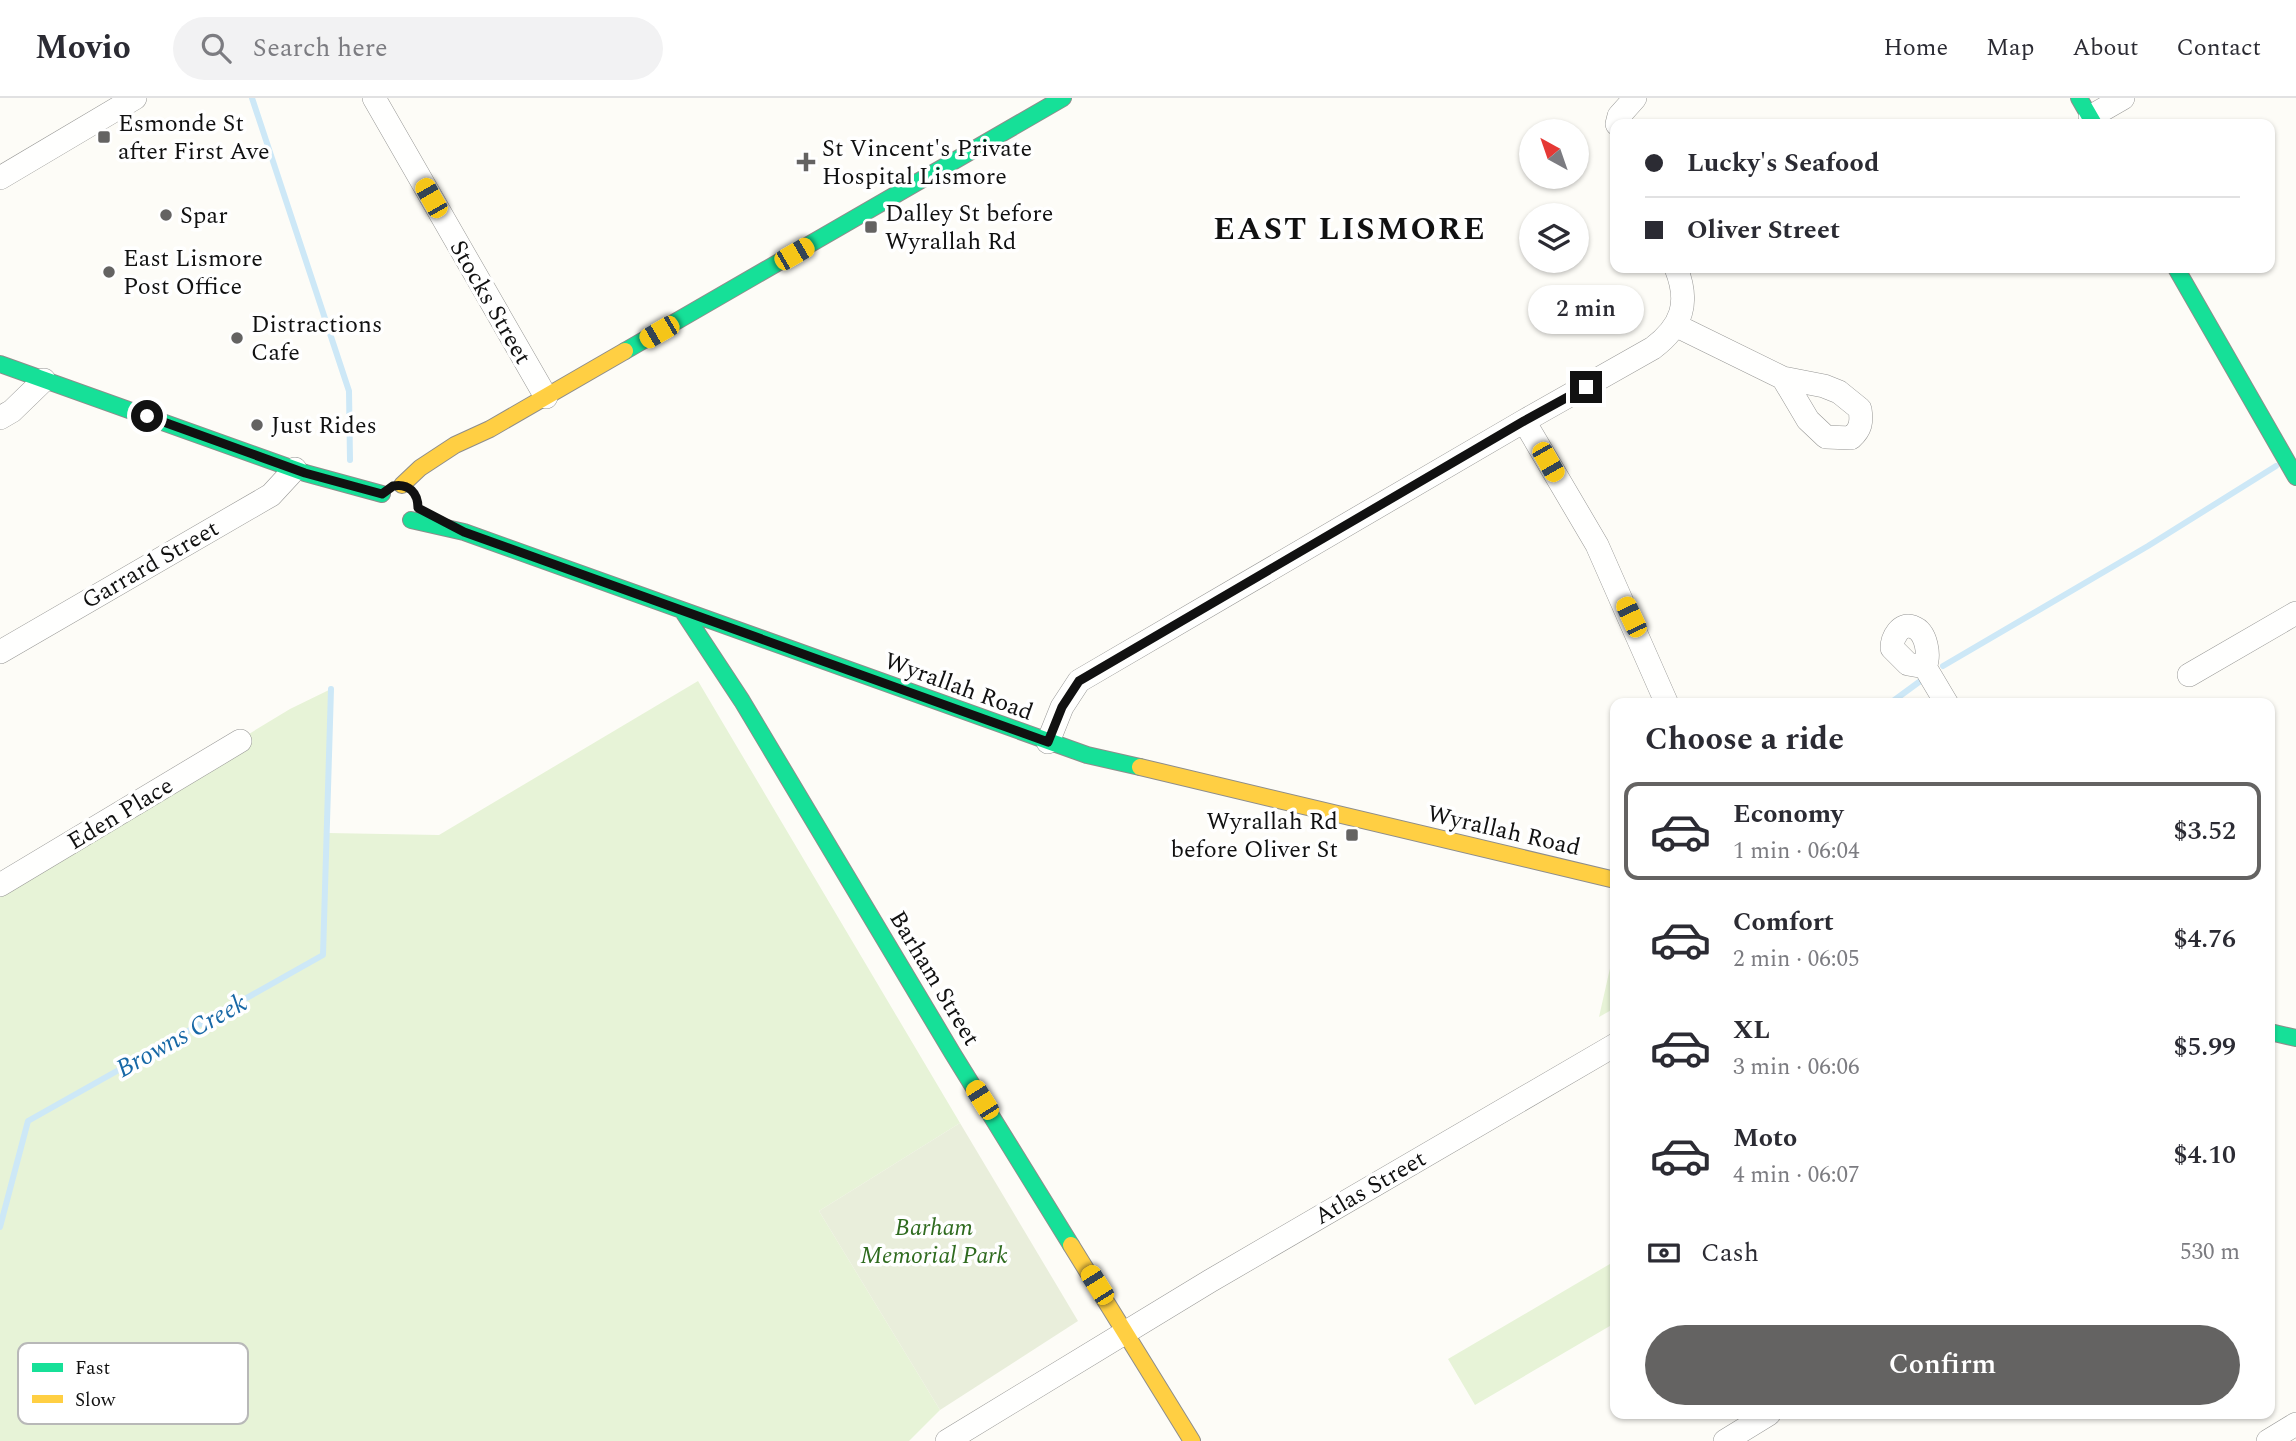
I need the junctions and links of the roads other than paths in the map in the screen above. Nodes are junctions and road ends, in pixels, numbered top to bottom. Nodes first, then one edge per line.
1 (135, 98) edge
2 (374, 98) edge
3 (1063, 98) edge
4 (1635, 98) edge
5 (2123, 98) edge
6 (2087, 113) edge
7 (1618, 119) edge
8 (0, 178) edge
9 (1677, 273) edge
10 (2179, 273) edge
11 (1677, 326) junction
12 (0, 364) edge
13 (1783, 378) dead end
14 (44, 380) junction
15 (546, 397) junction
16 (0, 418) edge
17 (1524, 421) junction
18 (490, 429) junction
19 (300, 471) junction
20 (2296, 477) edge
21 (402, 485) junction
22 (382, 494) junction
23 (417, 503) junction
24 (394, 524) dead end
25 (682, 610) junction
26 (2296, 613) edge
27 (0, 652) edge
28 (1925, 667) dead end
29 (2189, 675) dead end
30 (1665, 698) edge
31 (1943, 698) edge
32 (240, 741) dead end
33 (1048, 742) junction
34 (1610, 879) edge
35 (0, 886) edge
36 (2275, 1033) edge
37 (2296, 1038) edge
38 (1610, 1048) edge
39 (1125, 1332) junction
40 (1761, 1419) edge
41 (2296, 1424) edge
42 (947, 1441) edge
43 (1192, 1441) edge
44 (1725, 1441) edge
45 (2268, 1441) edge

1 - 8 street
2 - 15 street, Stocks Street
3 - 15 street
4 - 7 street
5 - 6 street
9 - 11 street
10 - 20 street
11 - 13 street
11 - 17 street
12 - 14 street
14 - 16 street
14 - 19 street
15 - 18 street
17 - 30 street
17 - 33 street
18 - 21 street
18 - 23 street
19 - 22 street
19 - 22 street
19 - 27 street, Garrard Street
21 - 22 street
21 - 23 street, Wyrallah Road
23 - 24 street
23 - 25 street, Wyrallah Road
25 - 33 street, Wyrallah Road
25 - 39 street, Barham Street
26 - 29 street
28 - 31 street
32 - 35 street, Eden Place
33 - 34 street, Wyrallah Road
36 - 37 street
38 - 39 street, Atlas Street
39 - 42 street, Atlas Street
39 - 43 street, Barham Street
40 - 44 street
41 - 45 street

